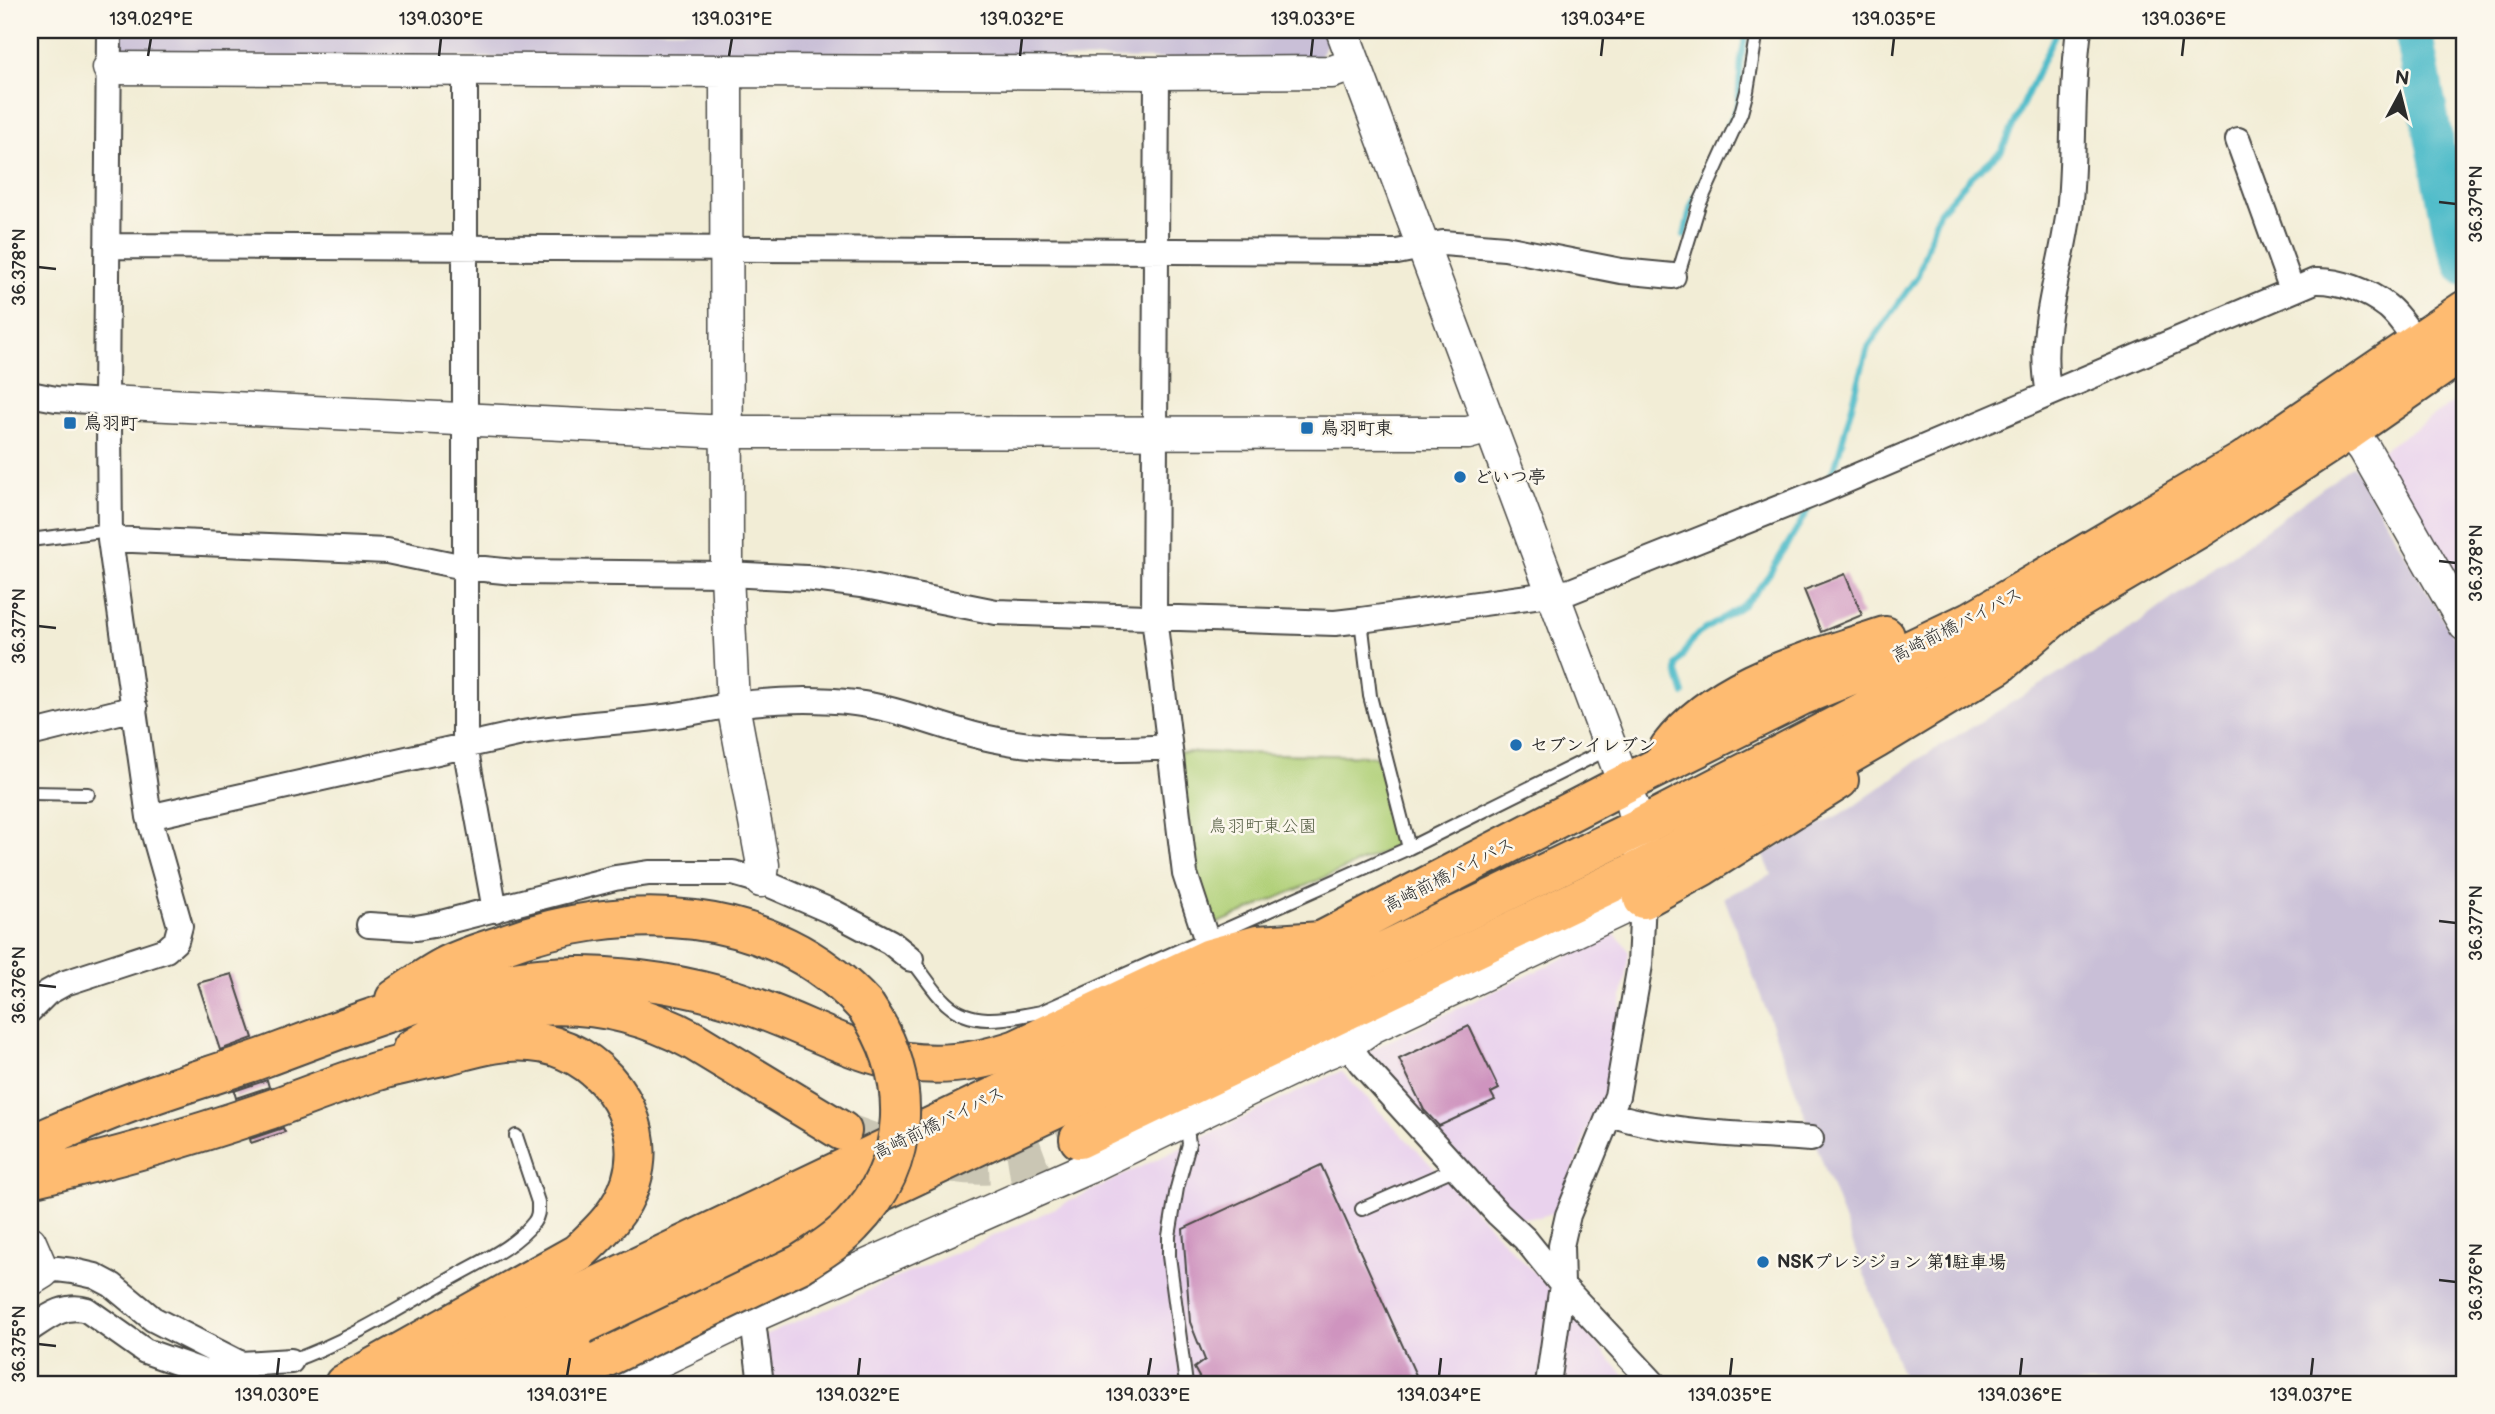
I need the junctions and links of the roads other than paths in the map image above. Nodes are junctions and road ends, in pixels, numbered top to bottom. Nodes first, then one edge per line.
1 (109, 30) edge
2 (1342, 30) edge
3 (1757, 30) edge
4 (2080, 30) edge
5 (1354, 64) junction
6 (109, 68) junction
7 (465, 70) junction
8 (726, 72) junction
9 (1157, 73) junction
10 (2238, 140) dead end
11 (107, 246) junction
12 (1422, 246) junction
13 (465, 249) junction
14 (725, 250) junction
15 (1155, 251) junction
16 (1673, 276) joint
17 (2292, 290) junction
18 (2465, 310) edge
19 (2418, 344) junction
20 (2465, 350) edge
21 (2049, 392) junction
22 (30, 394) edge
23 (106, 402) junction
24 (465, 420) junction
25 (1489, 427) junction
26 (2350, 430) junction
27 (728, 432) junction
28 (1154, 433) junction
29 (2198, 529) junction
30 (110, 535) junction
31 (30, 540) edge
32 (464, 567) junction
33 (727, 575) junction
34 (1552, 594) junction
35 (2064, 608) junction
36 (1154, 617) junction
37 (1361, 620) junction
38 (2465, 625) edge
39 (733, 705) junction
40 (135, 708) junction
41 (30, 734) edge
42 (466, 747) junction
43 (1168, 747) junction
44 (1609, 748) junction
45 (1624, 784) junction
46 (30, 793) edge
47 (88, 794) dead end
48 (149, 817) junction
49 (1638, 828) junction
50 (1409, 848) junction
51 (761, 881) junction
52 (1643, 883) junction
53 (495, 910) junction
54 (369, 925) dead end
55 (1206, 938) junction
56 (1321, 941) junction
57 (911, 959) joint
58 (30, 1010) edge
59 (358, 1023) junction
60 (1348, 1044) junction
61 (375, 1072) junction
62 (128, 1104) junction
63 (1610, 1114) junction
64 (30, 1122) edge
65 (1181, 1122) junction
66 (842, 1131) tunnel mouth
67 (516, 1136) dead end
68 (1079, 1139) tunnel mouth
69 (1811, 1139) dead end
70 (30, 1144) edge
71 (126, 1156) junction
72 (1456, 1168) junction
73 (30, 1178) edge
74 (30, 1206) edge
75 (1362, 1209) dead end
76 (30, 1242) edge
77 (36, 1276) edge
78 (1562, 1285) junction
79 (749, 1318) junction
80 (30, 1329) edge
81 (291, 1361) joint
82 (241, 1364) junction
83 (605, 1373) edge
84 (344, 1384) edge
85 (400, 1384) edge
86 (475, 1384) edge
87 (553, 1384) edge
88 (761, 1384) edge
89 (1186, 1384) edge
90 (1548, 1384) edge
91 (1654, 1384) edge

1 - 6 street
2 - 5 street
3 - 16 lane
4 - 21 street
5 - 9 street
5 - 12 street
6 - 7 street
6 - 11 street
7 - 8 street
7 - 13 street
8 - 9 street
8 - 14 street
9 - 15 street
10 - 17 street
11 - 13 street
11 - 23 street
12 - 15 street
12 - 16 street
12 - 25 street
13 - 14 street
13 - 24 street
14 - 15 street
14 - 27 street
15 - 28 street
17 - 19 street
17 - 21 street
18 - 19 highway, 高崎前橋バイパス
19 - 45 highway, 高崎前橋バイパス
20 - 26 highway, 高崎前橋バイパス
21 - 34 street
22 - 23 street
23 - 24 street
23 - 30 street
24 - 27 street
24 - 32 street
25 - 28 street
25 - 34 street
26 - 29 highway, 高崎前橋バイパス
26 - 38 street
27 - 28 street
27 - 33 street
28 - 36 street
29 - 35 highway, 高崎前橋バイパス
29 - 52 highway
30 - 31 lane
30 - 32 street
30 - 40 street
32 - 33 street
32 - 42 street
33 - 36 street
33 - 39 street
34 - 37 street
34 - 44 street
35 - 49 highway, 高崎前橋バイパス
35 - 52 highway
36 - 37 street
36 - 43 street
37 - 50 lane
39 - 42 street
39 - 43 street
39 - 51 street
40 - 41 street
40 - 48 street
42 - 48 street
42 - 53 street
43 - 55 street
44 - 45 street
44 - 50 lane
45 - 49 street
45 - 56 highway, 高崎前橋バイパス
46 - 47 lane
48 - 58 street
49 - 52 street
49 - 86 highway, 高崎前橋バイパス
50 - 55 lane
51 - 53 street
51 - 57 street
52 - 60 street
52 - 63 street
52 - 68 highway
53 - 54 street
55 - 57 lane
56 - 59 highway
56 - 85 highway, 高崎前橋バイパス
59 - 62 highway
59 - 83 highway, bridge
60 - 65 street
60 - 72 street
61 - 66 highway
61 - 71 highway
61 - 84 highway
62 - 64 highway
62 - 70 highway
63 - 69 street
63 - 78 street
65 - 79 street
65 - 89 lane
67 - 81 lane
71 - 73 highway
71 - 74 highway
72 - 75 lane
72 - 78 street
76 - 77 street
77 - 82 street
78 - 90 street
78 - 91 street
79 - 83 street
79 - 88 street
80 - 82 street
81 - 82 street
83 - 87 highway

